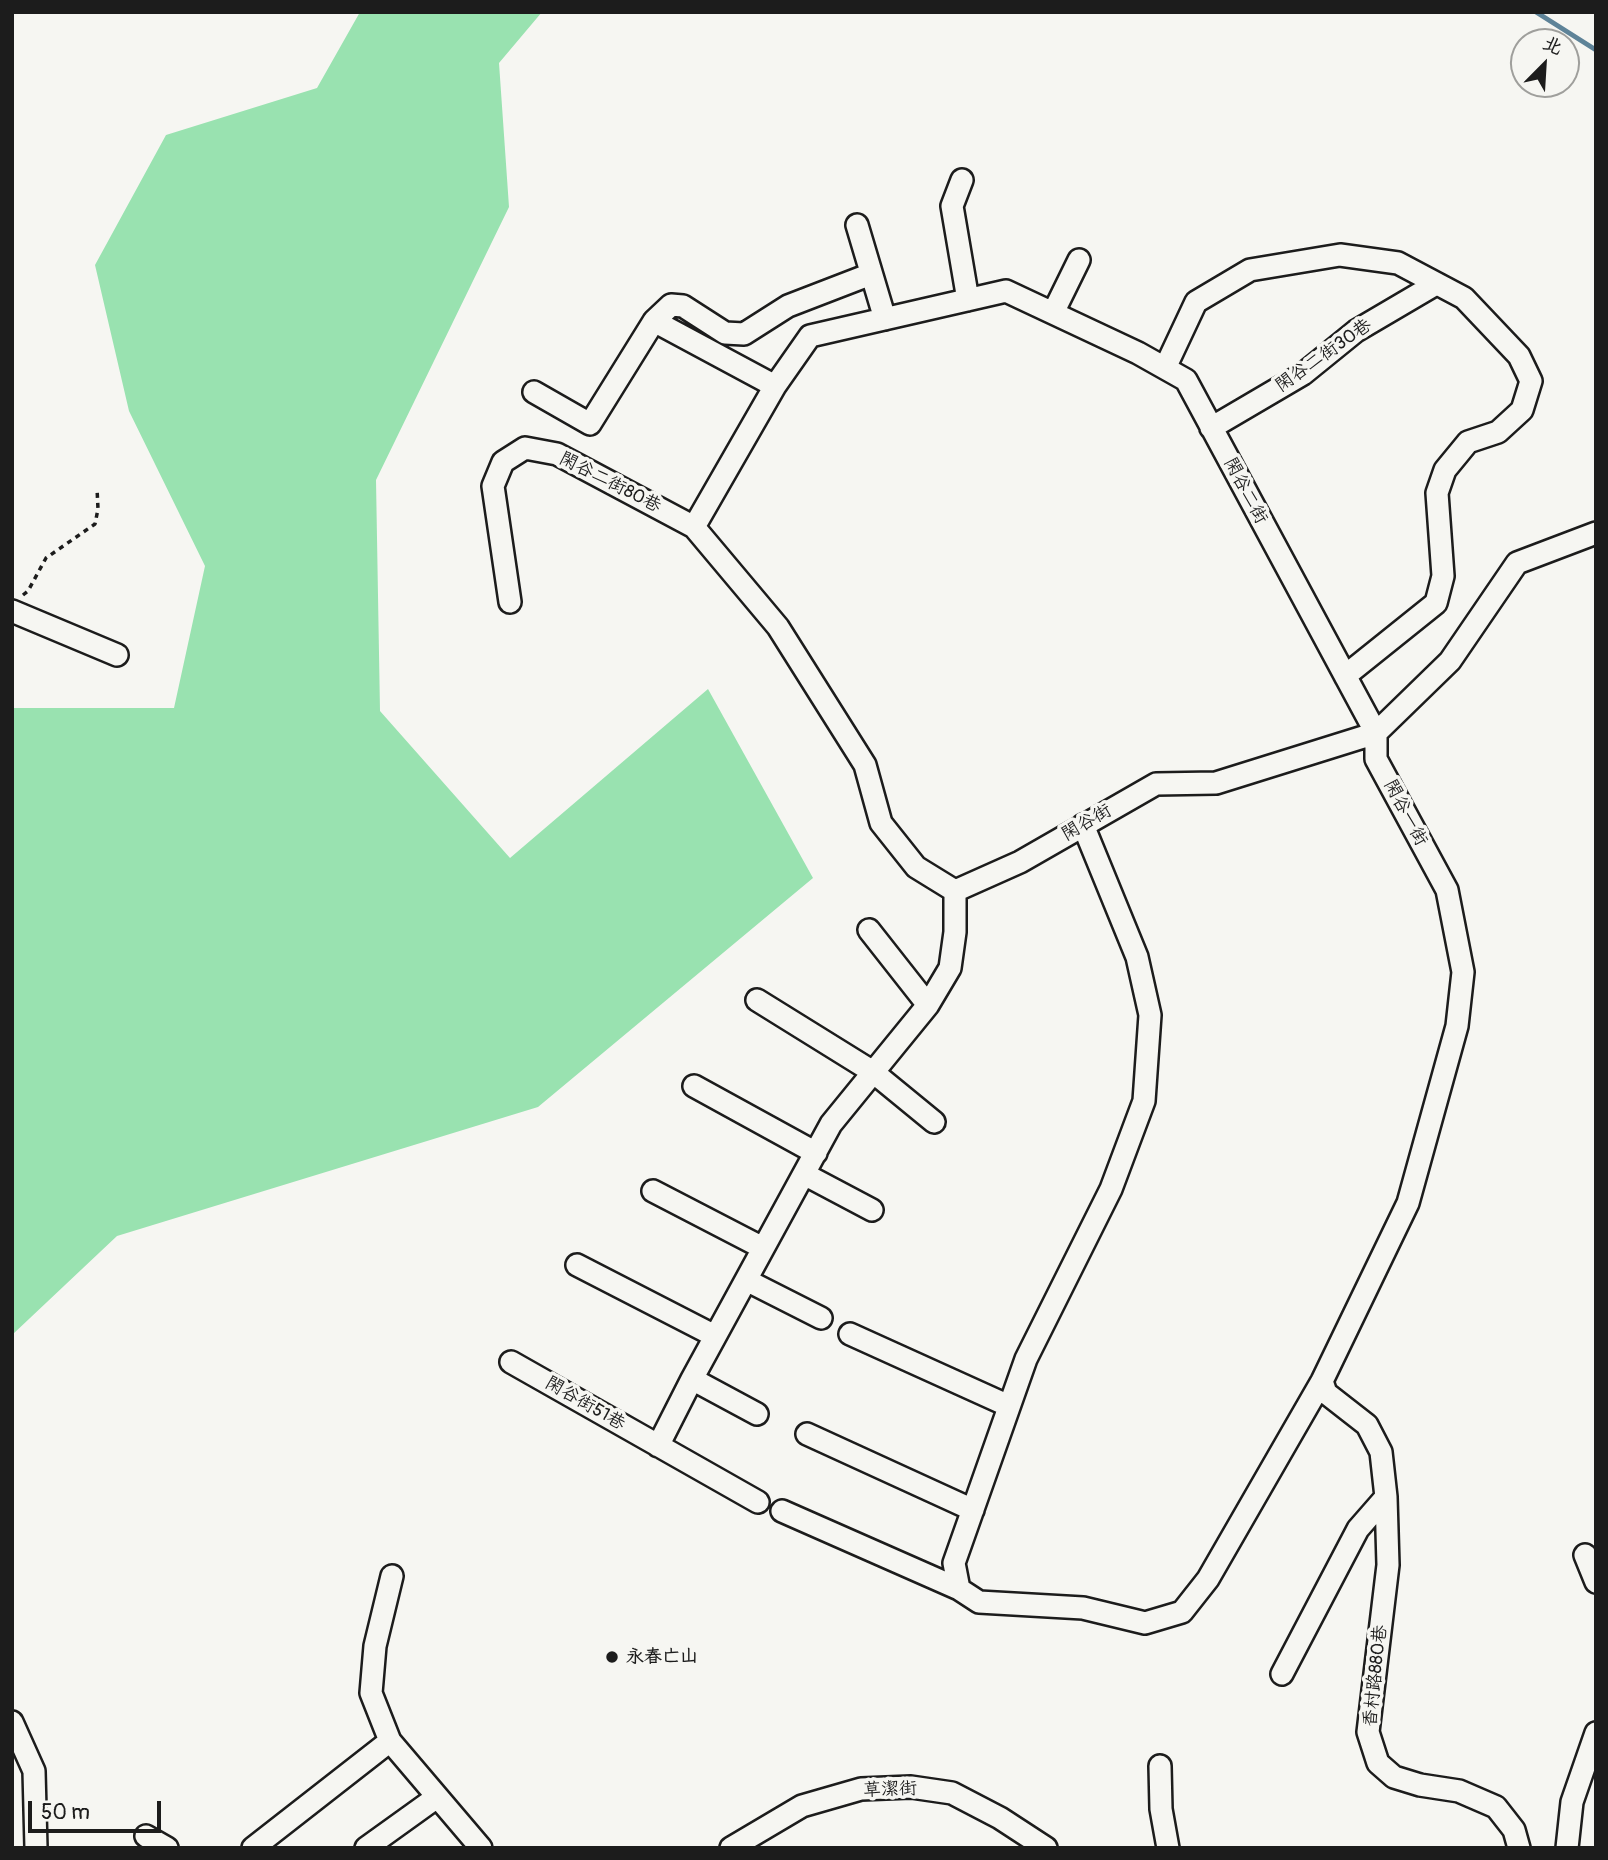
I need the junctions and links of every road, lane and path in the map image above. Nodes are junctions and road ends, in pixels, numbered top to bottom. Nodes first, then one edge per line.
1 (962, 180) dead end
2 (857, 225) dead end
3 (1079, 260) dead end
4 (871, 274) junction
5 (1436, 284) junction
6 (968, 300) junction
7 (1053, 313) junction
8 (885, 319) junction
9 (654, 321) junction
10 (1165, 368) junction
11 (775, 386) junction
12 (534, 392) dead end
13 (1211, 428) junction
14 (97, 488) dead end
15 (694, 527) junction
16 (1593, 530) edge
17 (510, 602) dead end
18 (16, 604) edge
19 (117, 655) dead end
20 (1345, 676) junction
21 (1376, 733) junction
22 (1083, 825) junction
23 (955, 891) junction
24 (869, 930) dead end
25 (757, 1000) dead end
26 (928, 1005) junction
27 (873, 1072) junction
28 (694, 1086) dead end
29 (934, 1122) dead end
30 (816, 1153) junction
31 (804, 1174) junction
32 (653, 1191) dead end
33 (872, 1210) dead end
34 (763, 1248) junction
35 (577, 1265) dead end
36 (746, 1280) junction
37 (821, 1318) dead end
38 (850, 1334) dead end
39 (715, 1336) junction
40 (511, 1362) dead end
41 (692, 1379) junction
42 (1322, 1381) junction
43 (1009, 1406) junction
44 (757, 1414) dead end
45 (807, 1434) dead end
46 (659, 1447) junction
47 (1386, 1497) junction
48 (758, 1502) dead end
49 (973, 1510) junction
50 (782, 1511) dead end
51 (1585, 1555) dead end
52 (392, 1576) dead end
53 (1596, 1582) edge
54 (959, 1589) junction
55 (1282, 1674) dead end
56 (12, 1722) edge
57 (1596, 1733) edge
58 (390, 1741) junction
59 (1160, 1766) dead end
60 (437, 1797) junction
61 (146, 1836) dead end
62 (36, 1848) edge
63 (167, 1848) edge
64 (253, 1848) edge
65 (366, 1848) edge
66 (481, 1848) edge
67 (731, 1848) edge
68 (1046, 1848) edge
69 (1168, 1848) edge
70 (1519, 1848) edge
71 (1567, 1848) edge

1 - 6 street
2 - 4 street
3 - 7 street
4 - 8 street
4 - 9 street
5 - 10 street
5 - 13 street, 閑谷二街30巷
5 - 20 street
6 - 7 street, 閑谷二街
6 - 8 street, 閑谷二街
7 - 10 street, 閑谷二街
8 - 11 street, 閑谷二街
9 - 11 street
9 - 12 street
10 - 13 street, 閑谷二街
11 - 15 street, 閑谷二街
13 - 20 street, 閑谷二街
14 - 18 path
15 - 17 street, 閑谷二街80巷
15 - 23 street
16 - 21 street, 閑谷街
18 - 19 street
20 - 21 street, 閑谷二街
21 - 22 street, 閑谷街
21 - 42 street, 閑谷一街
22 - 23 street, 閑谷街
22 - 43 street
23 - 26 street
24 - 26 street
25 - 27 street
26 - 27 street
27 - 29 street
27 - 30 street
28 - 30 street
30 - 31 street
31 - 33 street
31 - 34 street
32 - 34 street
34 - 36 street
35 - 39 street
36 - 37 street
36 - 39 street
38 - 43 street
39 - 41 street
40 - 46 street, 閑谷街51巷
41 - 44 street
41 - 46 street
42 - 47 street, 香村路880巷
42 - 54 street, 閑谷一街
43 - 49 street
45 - 49 street
46 - 48 street, 閑谷街51巷
47 - 55 street
47 - 70 street, 香村路880巷
49 - 54 street
50 - 54 street, 閑谷一街
51 - 53 street
52 - 58 street
56 - 62 street
57 - 71 street
58 - 60 street
58 - 64 street
59 - 69 street
60 - 65 street
60 - 66 street
61 - 63 street
67 - 68 street, 草潔街

